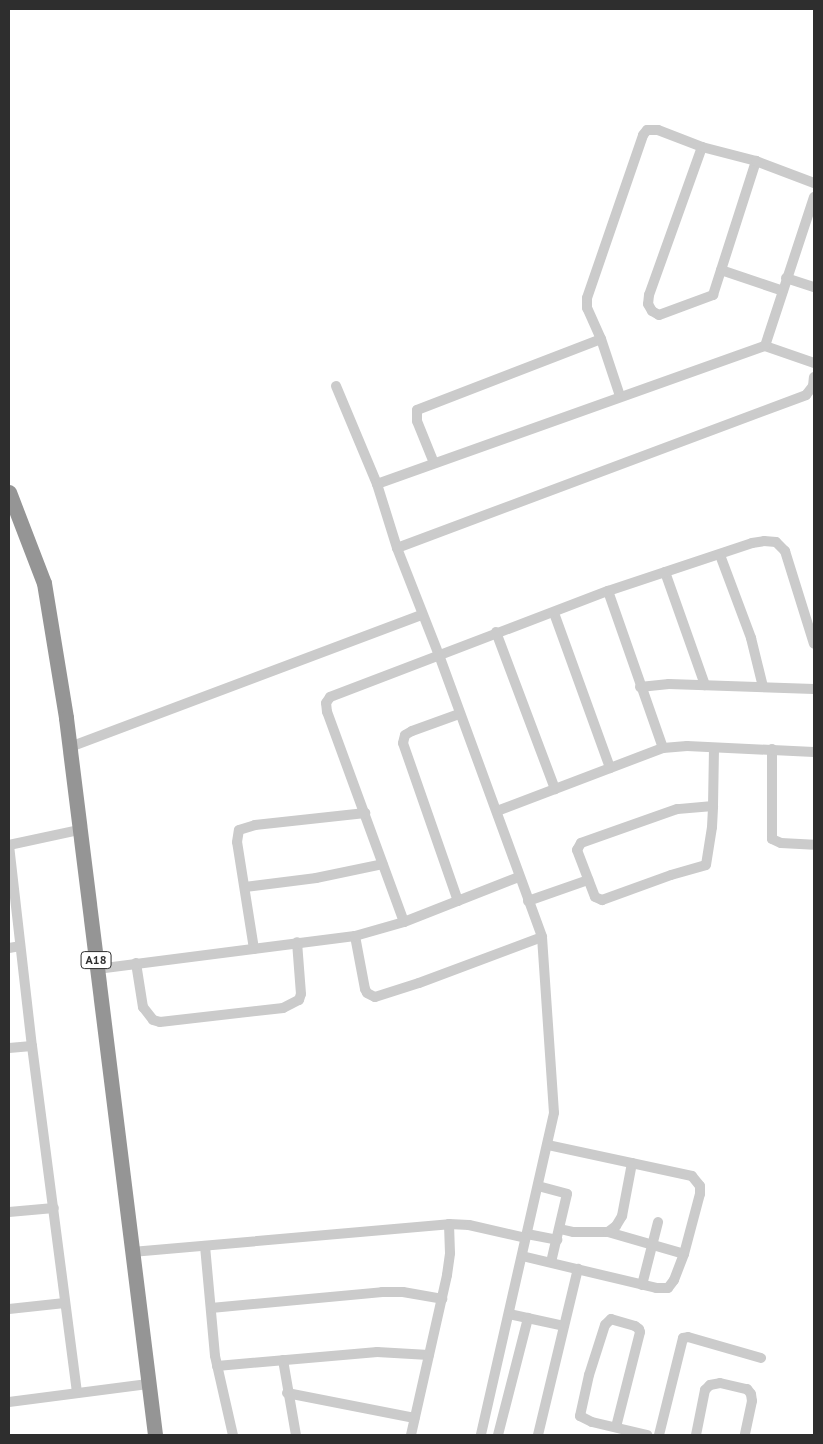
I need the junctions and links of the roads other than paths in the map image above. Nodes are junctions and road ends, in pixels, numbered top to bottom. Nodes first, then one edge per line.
1 (702, 147) junction
2 (756, 161) junction
3 (814, 182) edge
4 (814, 197) edge
5 (721, 270) junction
6 (786, 278) junction
7 (814, 287) edge
8 (783, 291) junction
9 (601, 339) junction
10 (765, 346) junction
11 (814, 363) edge
12 (814, 377) edge
13 (336, 386) dead end
14 (620, 396) junction
15 (434, 463) junction
16 (377, 484) junction
17 (9, 492) edge
18 (397, 548) junction
19 (720, 555) junction
20 (665, 572) junction
21 (608, 591) junction
22 (554, 612) junction
23 (422, 615) junction
24 (496, 632) junction
25 (814, 644) edge
26 (439, 655) junction
27 (704, 685) junction
28 (640, 686) junction
29 (763, 687) junction
30 (814, 690) edge
31 (459, 714) junction
32 (70, 747) junction
33 (663, 748) junction
34 (714, 748) junction
35 (772, 750) junction
36 (814, 752) edge
37 (610, 768) junction
38 (556, 789) junction
39 (713, 806) junction
40 (497, 811) junction
41 (365, 813) junction
42 (80, 830) junction
43 (814, 844) edge
44 (9, 845) edge
45 (383, 864) junction
46 (520, 877) junction
47 (588, 880) junction
48 (245, 887) junction
49 (458, 901) junction
50 (528, 901) junction
51 (404, 922) junction
52 (355, 936) junction
53 (542, 937) junction
54 (297, 942) junction
55 (20, 946) junction
56 (9, 948) edge
57 (254, 949) junction
58 (136, 963) junction
59 (97, 969) junction
60 (32, 1046) junction
61 (9, 1048) edge
62 (547, 1145) junction
63 (632, 1163) junction
64 (538, 1186) junction
65 (54, 1208) junction
66 (9, 1212) edge
67 (658, 1222) dead end
68 (449, 1224) junction
69 (560, 1229) junction
70 (608, 1232) junction
71 (526, 1236) junction
72 (557, 1240) junction
73 (652, 1245) junction
74 (205, 1246) junction
75 (132, 1252) junction
76 (684, 1254) junction
77 (522, 1256) junction
78 (551, 1262) junction
79 (578, 1269) junction
80 (642, 1285) junction
81 (442, 1299) junction
82 (65, 1303) junction
83 (210, 1308) junction
84 (9, 1310) edge
85 (508, 1314) junction
86 (528, 1318) junction
87 (564, 1326) junction
88 (429, 1355) junction
89 (761, 1358) dead end
90 (282, 1360) junction
91 (217, 1366) junction
92 (148, 1384) junction
93 (77, 1392) junction
94 (287, 1393) junction
95 (9, 1402) edge
96 (415, 1418) junction
97 (616, 1427) junction
98 (481, 1433) edge
99 (155, 1435) edge
100 (234, 1435) edge
101 (296, 1435) edge
102 (411, 1435) edge
103 (498, 1435) edge
104 (538, 1435) edge
105 (647, 1435) edge
106 (659, 1435) edge
107 (696, 1435) edge
108 (745, 1435) edge

1 - 2 street
1 - 5 street
1 - 9 street
2 - 3 street
2 - 5 street
4 - 6 street
5 - 8 street
6 - 7 street
6 - 8 street
8 - 10 street
9 - 14 street
9 - 15 street
10 - 11 street
10 - 14 street
12 - 18 street
13 - 16 street
14 - 15 street
15 - 16 street
16 - 18 street
17 - 32 highway, A18
18 - 23 street
19 - 20 street
19 - 25 street
19 - 29 street
20 - 21 street
20 - 27 street
21 - 22 street
21 - 28 street
22 - 24 street
22 - 37 street
23 - 26 street
23 - 32 street
24 - 26 street
24 - 38 street
26 - 31 street
26 - 41 street
27 - 28 street
27 - 29 street
28 - 33 street
29 - 30 street
31 - 40 street
31 - 49 street
32 - 42 highway, A18
33 - 34 street
33 - 37 street
34 - 35 street
34 - 39 street
35 - 36 street
35 - 43 street
37 - 38 street
38 - 40 street
39 - 47 street
39 - 47 street
40 - 46 street
41 - 45 street
41 - 48 street
42 - 44 street
42 - 59 highway, A18
44 - 55 street
45 - 48 street
45 - 51 street
46 - 49 street
46 - 50 street
47 - 50 street
48 - 57 street
49 - 51 street
50 - 53 street
51 - 52 street
52 - 53 street
52 - 54 street
53 - 62 street
54 - 57 street
54 - 58 street
55 - 56 street
55 - 60 street
57 - 58 street
58 - 59 street
59 - 75 highway, A18
60 - 61 street
60 - 65 street
62 - 63 street
62 - 64 street
63 - 70 street
63 - 76 street
64 - 69 street
64 - 71 street
65 - 66 street
65 - 82 street
67 - 73 street
68 - 71 street
68 - 74 street
68 - 81 street
69 - 70 street
69 - 72 street
70 - 73 street
71 - 72 street
71 - 77 street
72 - 78 street
73 - 76 street
73 - 80 street
74 - 75 street
74 - 83 street
75 - 92 highway, A18
76 - 80 street
77 - 78 street
77 - 85 street
78 - 79 street
79 - 80 street
79 - 87 street
81 - 83 street
81 - 88 street
82 - 84 street
82 - 93 street
83 - 91 street
85 - 86 street
85 - 98 street
86 - 87 street
86 - 103 street
87 - 104 street
88 - 90 street
88 - 96 street
89 - 106 street
90 - 91 street
90 - 94 street
91 - 100 street
92 - 93 street
92 - 99 highway, A18
93 - 95 street
94 - 96 street
94 - 101 street
96 - 102 street
97 - 97 street
97 - 105 street
98 - 103 street
107 - 108 street

